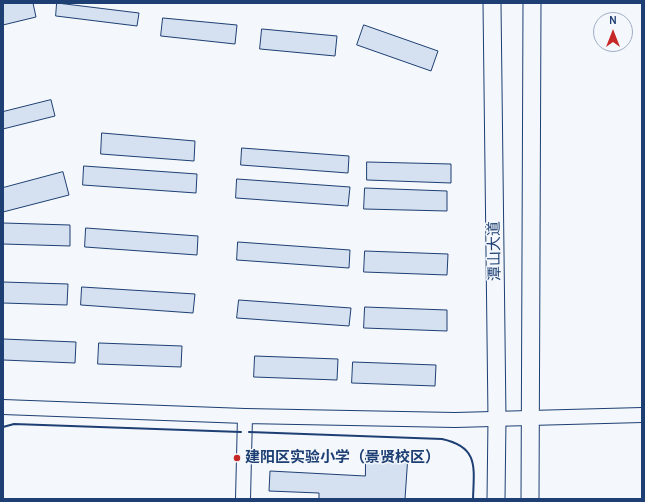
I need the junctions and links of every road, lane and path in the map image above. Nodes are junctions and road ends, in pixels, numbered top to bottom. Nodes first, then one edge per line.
1 (533, 4) edge
2 (491, 7) edge
3 (3, 407) edge
4 (642, 415) edge
5 (245, 416) junction
6 (497, 419) junction
7 (530, 419) junction
8 (243, 499) edge
9 (496, 499) edge
10 (530, 499) edge

1 - 7 main road
2 - 6 main road, 潭山大道
3 - 5 street
4 - 7 street
5 - 6 street
5 - 8 street
6 - 7 street
6 - 9 main road, 潭山大道
7 - 10 main road

